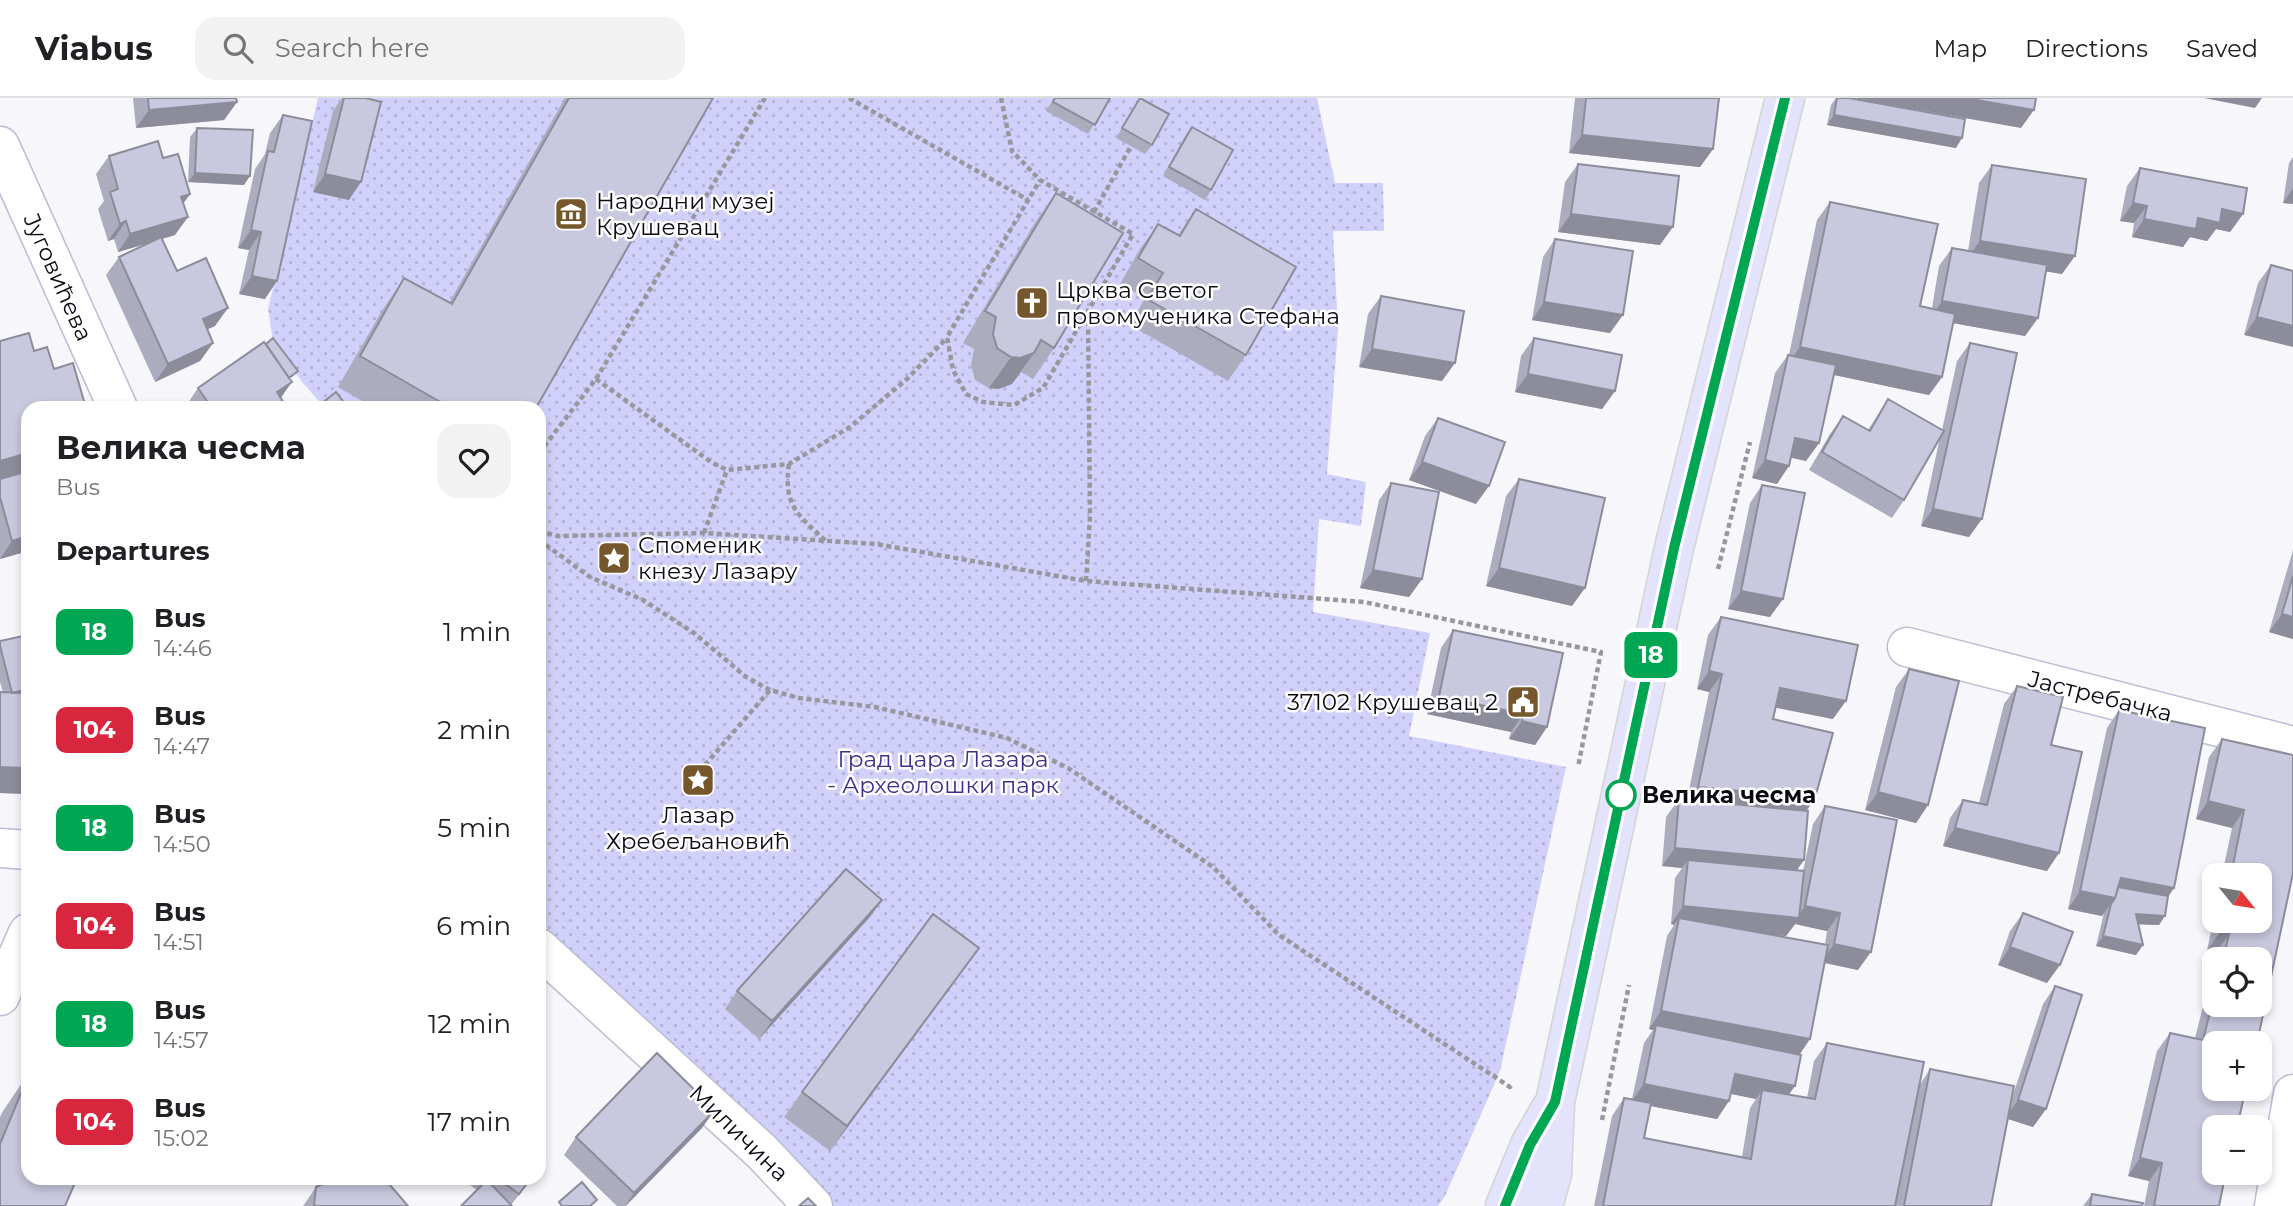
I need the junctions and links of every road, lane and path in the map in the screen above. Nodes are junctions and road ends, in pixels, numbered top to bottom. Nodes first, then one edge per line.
1 (765, 98) edge
2 (849, 98) edge
3 (1001, 98) edge
4 (1785, 98) edge
5 (0, 146) edge
6 (1131, 146) edge
7 (1040, 180) junction
8 (1028, 200) junction
9 (1094, 212) junction
10 (1087, 313) junction
11 (947, 337) junction
12 (596, 379) junction
13 (115, 401) edge
14 (546, 444) edge
15 (789, 464) junction
16 (727, 470) junction
17 (546, 533) edge
18 (704, 533) junction
19 (827, 542) junction
20 (546, 545) edge
21 (1086, 581) junction
22 (1907, 647) dead end
23 (1601, 652) dead end
24 (770, 690) junction
25 (2293, 746) edge
26 (705, 765) dead end
27 (0, 848) edge
28 (21, 850) edge
29 (21, 949) edge
30 (546, 954) edge
31 (0, 996) edge
32 (1510, 1087) dead end
33 (2293, 1094) edge
34 (1555, 1102) junction
35 (813, 1206) edge
36 (1505, 1206) edge
37 (1543, 1206) edge
38 (2274, 1206) edge

1 - 12 path
2 - 8 path
3 - 7 path
4 - 34 main road
5 - 13 street, Југовићева
6 - 9 path
7 - 8 path
7 - 9 path
8 - 11 path
9 - 10 path
10 - 11 path
10 - 21 path
11 - 15 path
12 - 14 path
12 - 16 path
15 - 16 path
15 - 19 path
16 - 18 path
17 - 18 path
18 - 19 path
19 - 21 path
20 - 24 path
21 - 23 path
22 - 25 street, Јастребачка
24 - 26 path
24 - 32 path
27 - 28 street
29 - 31 street
30 - 35 street, Миличина
33 - 38 street
34 - 36 main road
34 - 37 main road

